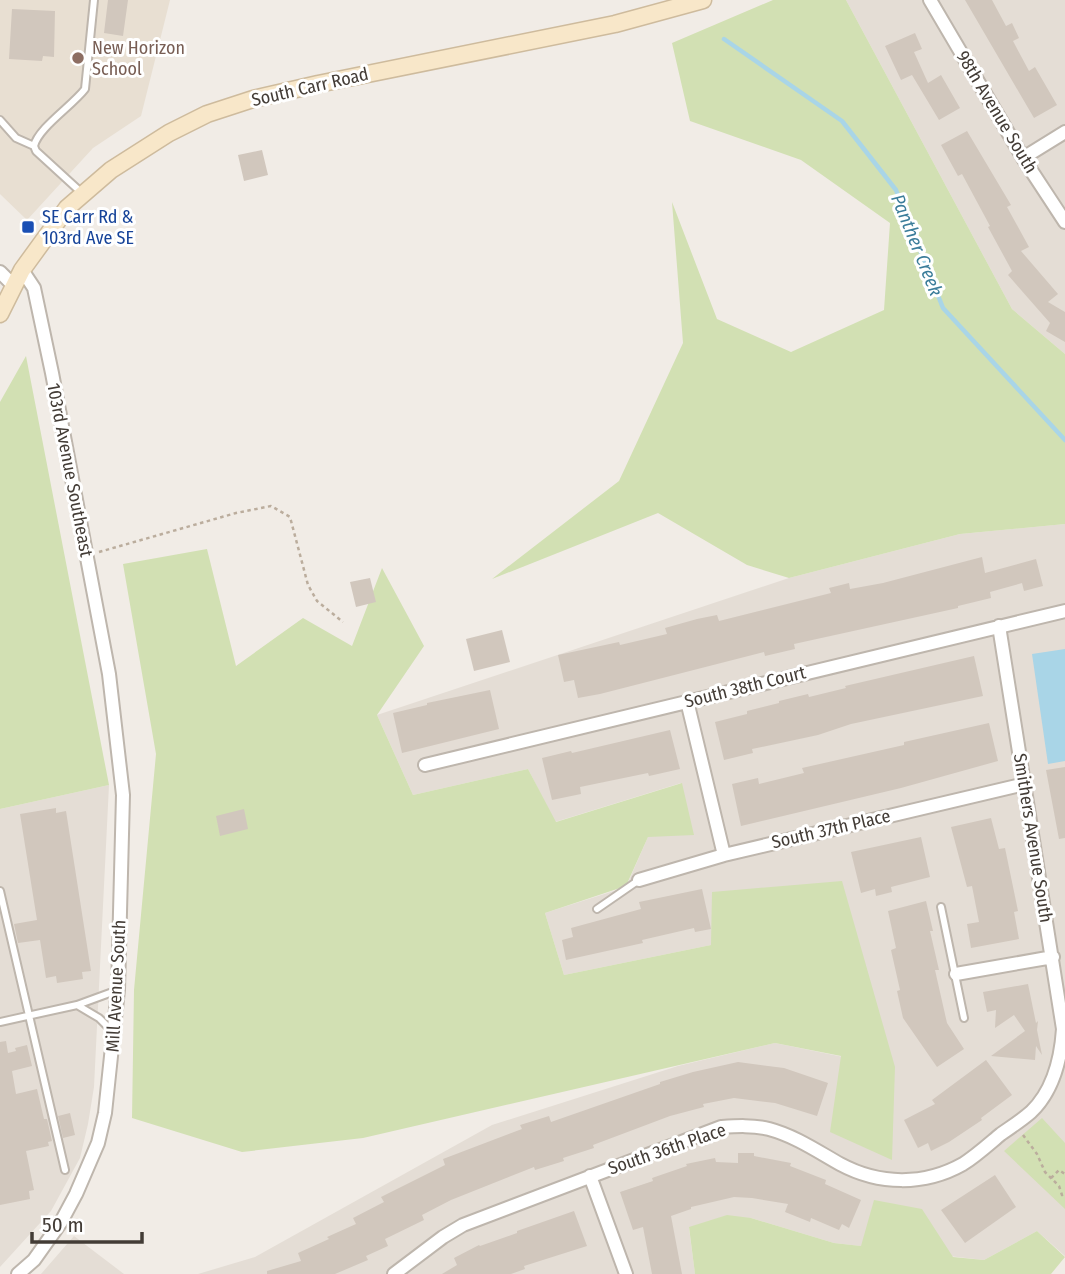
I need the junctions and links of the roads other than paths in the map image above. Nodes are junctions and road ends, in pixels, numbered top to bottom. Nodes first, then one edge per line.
1 (94, 0) edge
2 (702, 0) edge
3 (930, 0) edge
4 (0, 120) edge
5 (1065, 132) edge
6 (34, 146) junction
7 (1023, 158) junction
8 (83, 194) junction
9 (1065, 222) edge
10 (22, 270) junction
11 (0, 272) edge
12 (13, 285) junction
13 (0, 314) edge
14 (1065, 611) edge
15 (999, 626) junction
16 (109, 674) joint
17 (687, 701) junction
18 (425, 765) dead end
19 (1024, 784) junction
20 (724, 855) junction
21 (639, 880) joint
22 (0, 891) edge
23 (941, 907) dead end
24 (597, 909) dead end
25 (1053, 957) junction
26 (956, 974) junction
27 (118, 990) junction
28 (77, 1005) junction
29 (29, 1016) junction
30 (964, 1018) dead end
31 (0, 1022) edge
32 (114, 1033) junction
33 (1048, 1089) joint
34 (65, 1170) dead end
35 (590, 1176) junction
36 (18, 1274) edge
37 (394, 1274) edge
38 (626, 1274) edge

1 - 6 lane
2 - 8 main road, South Carr Road
3 - 7 street, 98th Avenue South
4 - 6 lane
5 - 7 street
6 - 8 lane
7 - 9 street, 98th Avenue South
8 - 10 main road, South Carr Road
10 - 12 main road, South Carr Road
10 - 16 street, 103rd Avenue Southeast
11 - 12 street
12 - 13 main road, South Carr Road
14 - 15 street, South 38th Court
15 - 17 street, South 38th Court
15 - 19 street, Smithers Avenue South
16 - 27 street, Mill Avenue South
17 - 18 street, South 38th Court
17 - 20 street
19 - 20 street, South 37th Place
19 - 25 street, Smithers Avenue South
20 - 21 street, South 37th Place
21 - 24 lane
22 - 29 lane
23 - 26 lane
25 - 26 street
25 - 33 street, Smithers Avenue South
26 - 30 lane
27 - 28 lane
27 - 32 street, Mill Avenue South
28 - 29 lane
28 - 32 lane
29 - 31 lane
29 - 34 lane
32 - 36 street, Mill Avenue South
33 - 35 street, South 36th Place
35 - 37 street, South 36th Place
35 - 38 street

